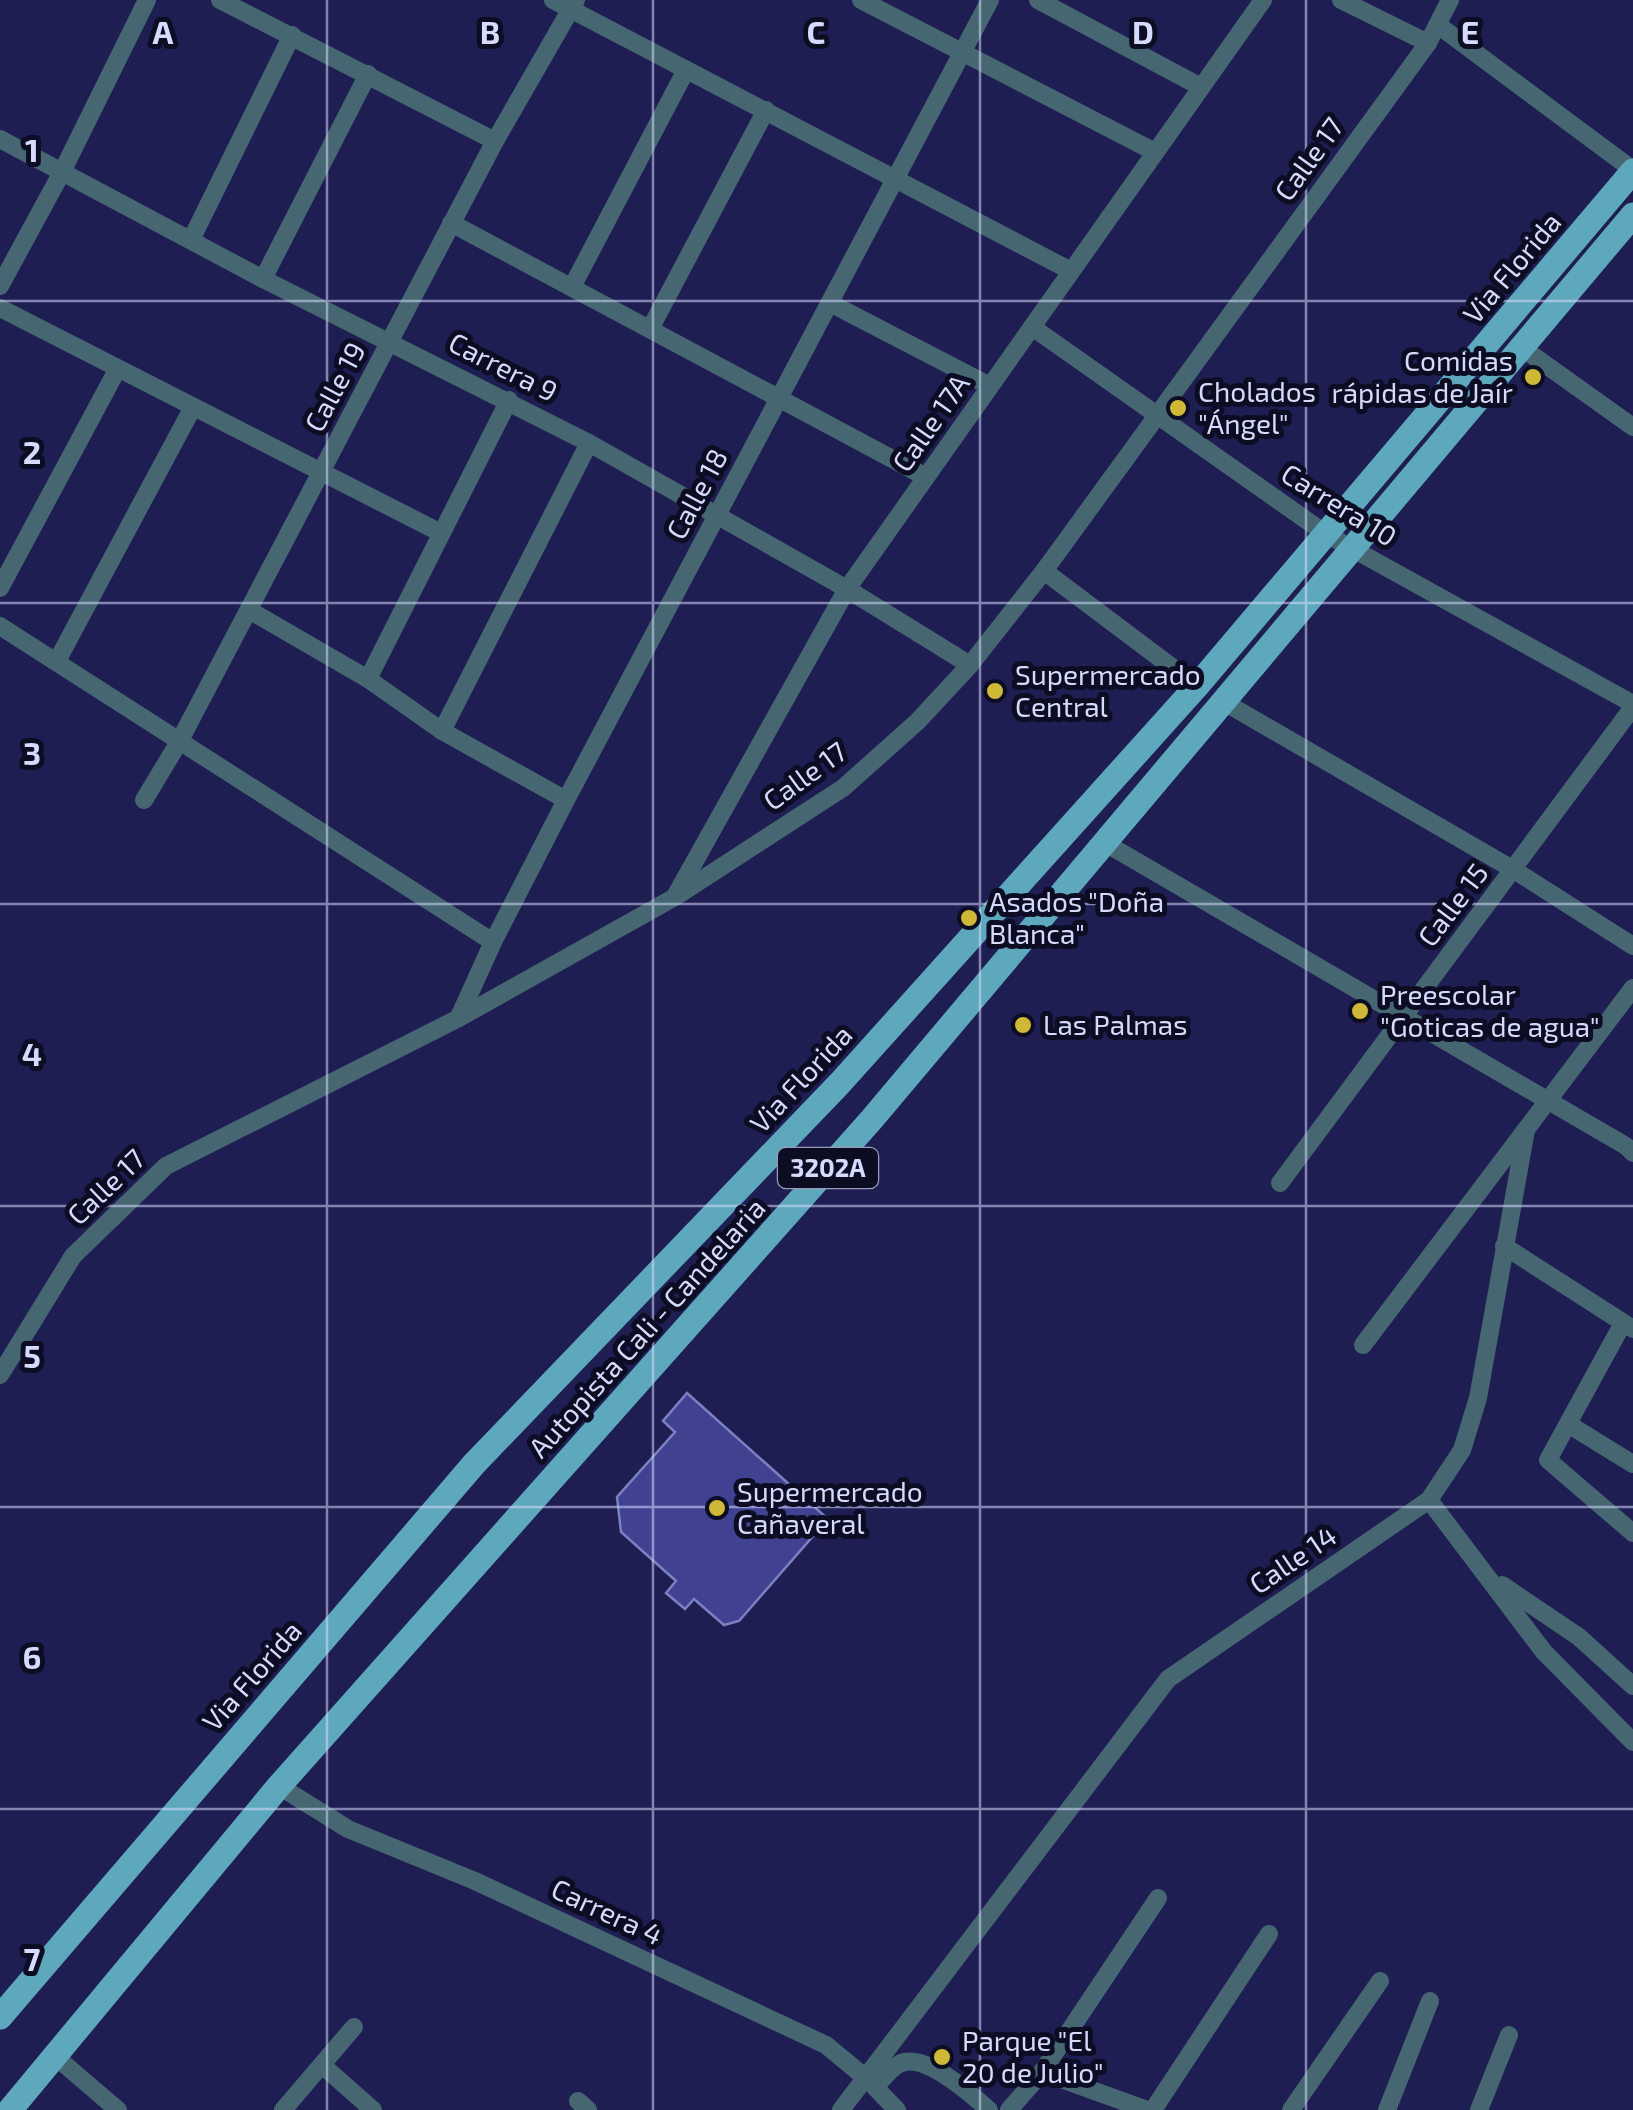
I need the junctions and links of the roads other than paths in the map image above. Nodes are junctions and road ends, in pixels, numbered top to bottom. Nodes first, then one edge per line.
1 (148, 0) edge
2 (220, 0) edge
3 (553, 0) edge
4 (862, 0) edge
5 (990, 0) edge
6 (1038, 0) edge
7 (1263, 0) edge
8 (1341, 0) edge
9 (1450, 0) edge
10 (574, 5) edge
11 (1438, 25) junction
12 (292, 35) junction
13 (1428, 43) junction
14 (962, 54) junction
15 (686, 70) junction
16 (368, 74) junction
17 (1202, 87) junction
18 (766, 110) junction
19 (0, 139) edge
20 (494, 141) junction
21 (1155, 152) junction
22 (1633, 170) edge
23 (62, 172) junction
24 (898, 179) junction
25 (1633, 215) edge
26 (451, 222) junction
27 (191, 240) junction
28 (1070, 271) junction
29 (263, 278) junction
30 (0, 286) edge
31 (572, 287) junction
32 (830, 303) junction
33 (0, 308) edge
34 (1032, 327) junction
35 (650, 329) junction
36 (390, 340) junction
37 (1521, 347) junction
38 (117, 370) junction
39 (990, 386) junction
40 (779, 398) junction
41 (509, 400) junction
42 (193, 406) junction
43 (1158, 414) junction
44 (1633, 427) edge
45 (589, 442) junction
46 (321, 472) junction
47 (926, 477) junction
48 (717, 515) junction
49 (440, 533) junction
50 (1326, 534) junction
51 (1352, 548) junction
52 (1044, 571) junction
53 (0, 588) edge
54 (847, 589) junction
55 (249, 610) junction
56 (0, 626) edge
57 (58, 661) junction
58 (970, 665) junction
59 (368, 679) junction
60 (1197, 686) junction
61 (1224, 702) junction
62 (1633, 706) edge
63 (442, 731) junction
64 (179, 742) junction
65 (144, 800) dead end
66 (566, 800) junction
67 (1105, 842) junction
68 (1514, 870) junction
69 (675, 896) junction
70 (493, 942) junction
71 (1633, 946) edge
72 (1633, 988) edge
73 (1401, 1017) junction
74 (459, 1018) junction
75 (1546, 1102) junction
76 (1526, 1130) junction
77 (1633, 1154) edge
78 (1280, 1183) dead end
79 (1504, 1246) junction
80 (1628, 1326) edge
81 (1363, 1345) dead end
82 (0, 1376) edge
83 (1568, 1424) junction
84 (1633, 1464) edge
85 (1429, 1500) junction
86 (1633, 1533) edge
87 (1489, 1576) junction
88 (1633, 1686) edge
89 (1633, 1742) edge
90 (278, 1786) junction
91 (1158, 1898) dead end
92 (1269, 1934) dead end
93 (1380, 1981) dead end
94 (1430, 2001) dead end
95 (0, 2017) edge
96 (354, 2027) dead end
97 (1510, 2036) dead end
98 (56, 2058) junction
99 (322, 2065) junction
100 (1042, 2072) junction
101 (871, 2083) junction
102 (10, 2110) edge
103 (118, 2110) edge
104 (283, 2110) edge
105 (372, 2110) edge
106 (841, 2110) edge
107 (897, 2110) edge
108 (989, 2110) edge
109 (1009, 2110) edge
110 (1150, 2110) edge
111 (1291, 2110) edge
112 (1387, 2110) edge
113 (1479, 2110) edge

1 - 23 street
2 - 12 street
3 - 10 street
4 - 14 street
5 - 14 street, Calle 18
6 - 17 street
7 - 17 street, Calle 17A
8 - 13 street
9 - 11 street, Calle 17
10 - 15 street
10 - 20 street, Calle 19
11 - 13 street, Calle 17
11 - 22 street
12 - 16 street
12 - 27 street
13 - 43 street, Calle 17
14 - 21 street
14 - 24 street, Calle 18
15 - 18 street
15 - 31 street
16 - 20 street
16 - 29 street
17 - 21 street, Calle 17A
18 - 24 street
18 - 35 street
19 - 23 street, Carrera 9
20 - 26 street, Calle 19
21 - 28 street, Calle 17A
22 - 50 main road, Via Florida / 3202A
23 - 27 street, Carrera 9
23 - 30 street
24 - 28 street
24 - 32 street, Calle 18
25 - 37 main road, Autopista Cali - Candelaria / 3202A
26 - 31 street
26 - 36 street, Calle 19
27 - 29 street, Carrera 9
28 - 34 street, Calle 17A
29 - 36 street, Carrera 9
31 - 35 street
32 - 39 street
32 - 40 street, Calle 18
33 - 38 street
34 - 39 street, Calle 17A
34 - 43 street, Carrera 10
35 - 40 street
36 - 41 street, Carrera 9
36 - 46 street, Calle 19
37 - 44 street
37 - 51 main road, Autopista Cali - Candelaria / 3202A
38 - 42 street
38 - 53 street
39 - 47 street, Calle 17A
40 - 47 street
40 - 48 street, Calle 18
41 - 45 street, Carrera 9
41 - 49 street
42 - 46 street
42 - 57 street
43 - 50 street, Carrera 10
43 - 52 street, Calle 17
45 - 48 street, Carrera 9
45 - 63 street
46 - 49 street
46 - 55 street, Calle 19
47 - 54 street, Calle 17A
48 - 54 street, Carrera 9
48 - 66 street, Calle 18
49 - 59 street
50 - 51 street, Carrera 10
50 - 60 main road, Via Florida / 3202A
51 - 61 main road, Autopista Cali - Candelaria / 3202A
51 - 62 street, Carrera 10
52 - 58 street, Calle 17
52 - 60 street
54 - 58 street, Carrera 9
54 - 69 street, Calle 17A
55 - 59 street
55 - 64 street, Calle 19
56 - 57 street
57 - 64 street
58 - 69 street, Calle 17
59 - 63 street
60 - 95 main road, Via Florida / 3202A
61 - 67 main road, Autopista Cali - Candelaria / 3202A
61 - 68 street
62 - 68 street, Calle 15
63 - 66 street
64 - 65 street, Calle 19
64 - 70 street
66 - 70 street, Calle 18
67 - 73 street
67 - 90 main road, Autopista Cali - Candelaria / 3202A
68 - 71 street
68 - 73 street, Calle 15
69 - 74 street, Calle 17
70 - 74 street, Calle 18
72 - 75 street, Calle 14
73 - 75 street
73 - 78 street, Calle 15
74 - 82 street, Calle 17
75 - 76 street, Calle 14
75 - 77 street
76 - 79 street, Calle 14
76 - 81 street
79 - 80 street
79 - 85 street, Calle 14
80 - 83 street
83 - 84 street
83 - 86 street
85 - 87 street
85 - 101 street, Calle 14
87 - 88 street
87 - 89 street
90 - 98 main road, Autopista Cali - Candelaria / 3202A
90 - 101 street, Carrera 4
91 - 100 street
92 - 110 street
93 - 111 street
94 - 112 street
96 - 99 street
97 - 113 street
98 - 102 main road, Autopista Cali - Candelaria / 3202A
98 - 103 street
99 - 104 street
99 - 105 street
100 - 109 street
100 - 110 street
101 - 106 street, Calle 14
101 - 107 street, Carrera 4
101 - 108 street

